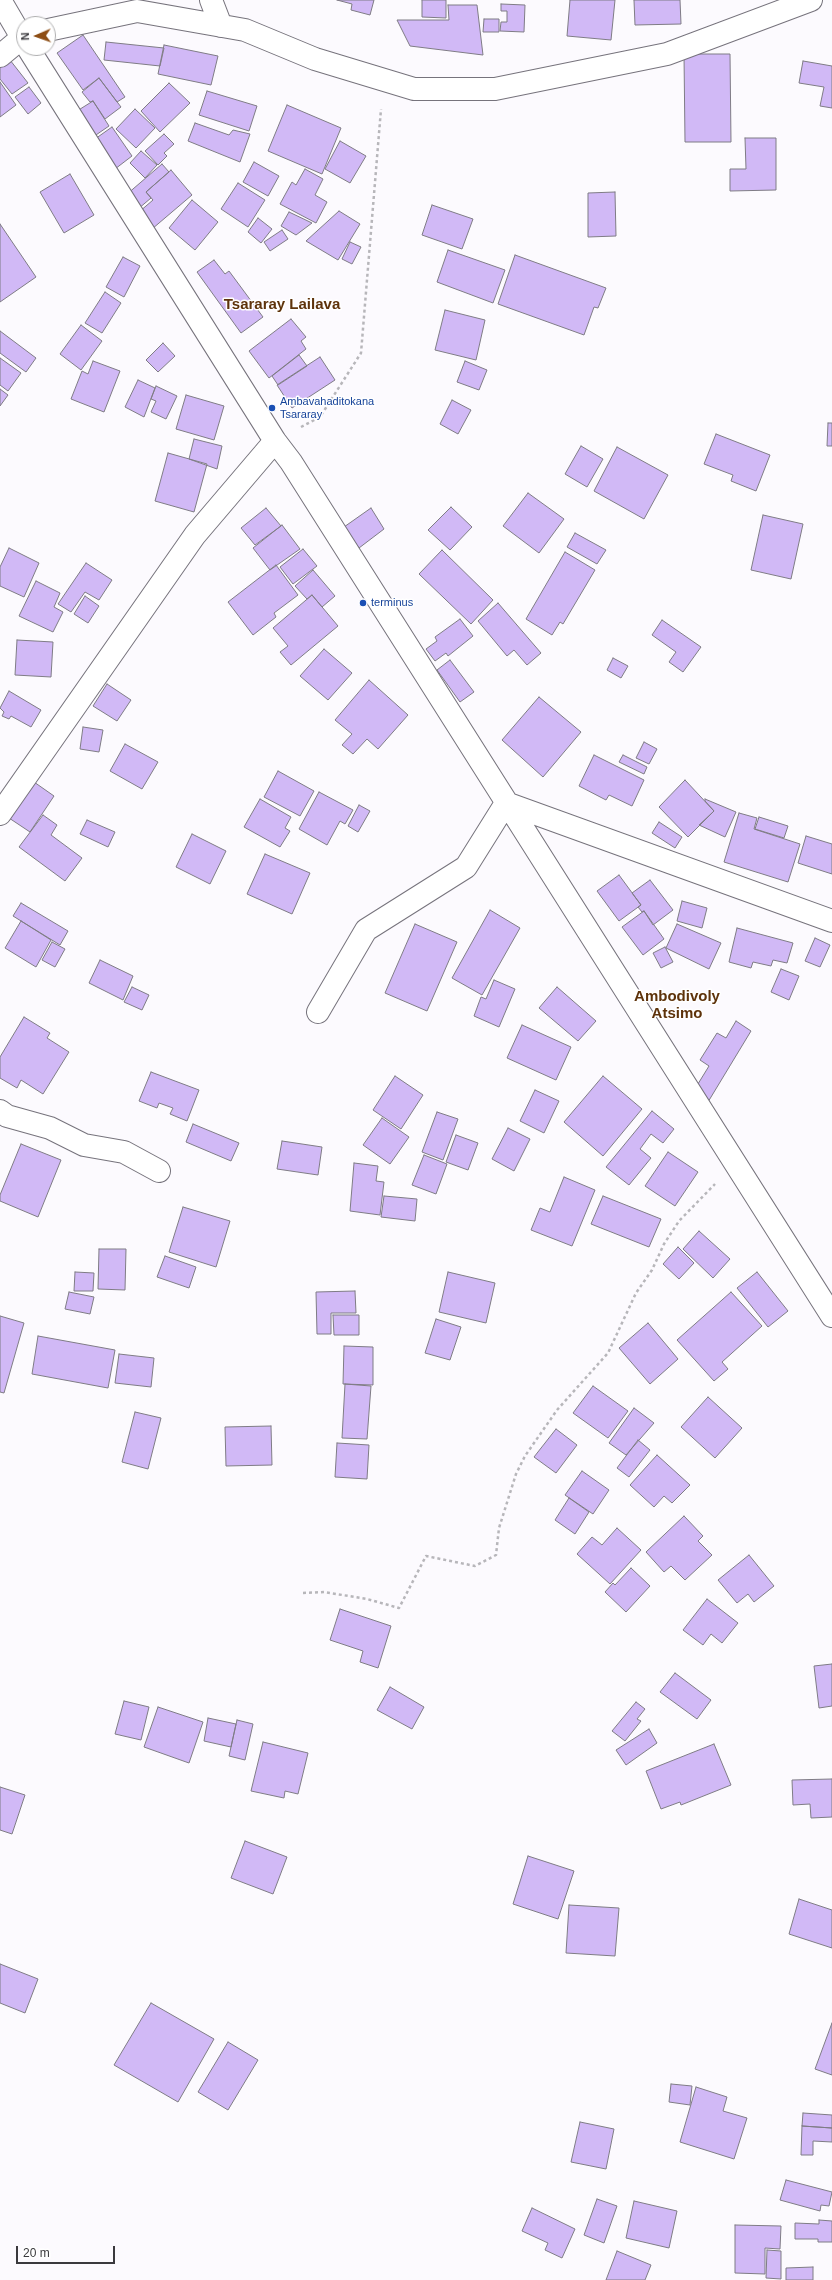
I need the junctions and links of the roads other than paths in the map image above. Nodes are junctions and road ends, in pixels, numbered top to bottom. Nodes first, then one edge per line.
1 (0, 0) edge
2 (211, 0) edge
3 (811, 0) edge
4 (222, 26) junction
5 (16, 27) edge
6 (56, 28) edge
7 (16, 45) edge
8 (0, 56) edge
9 (34, 56) edge
10 (276, 441) junction
11 (506, 803) junction
12 (0, 814) edge
13 (832, 921) edge
14 (318, 1012) dead end
15 (0, 1111) edge
16 (159, 1171) dead end
17 (832, 1316) edge

1 - 5 street
2 - 4 street
3 - 4 street
4 - 6 street
7 - 8 street
9 - 10 street
10 - 11 street
10 - 12 street
11 - 13 street
11 - 14 street
11 - 17 street
15 - 16 street

